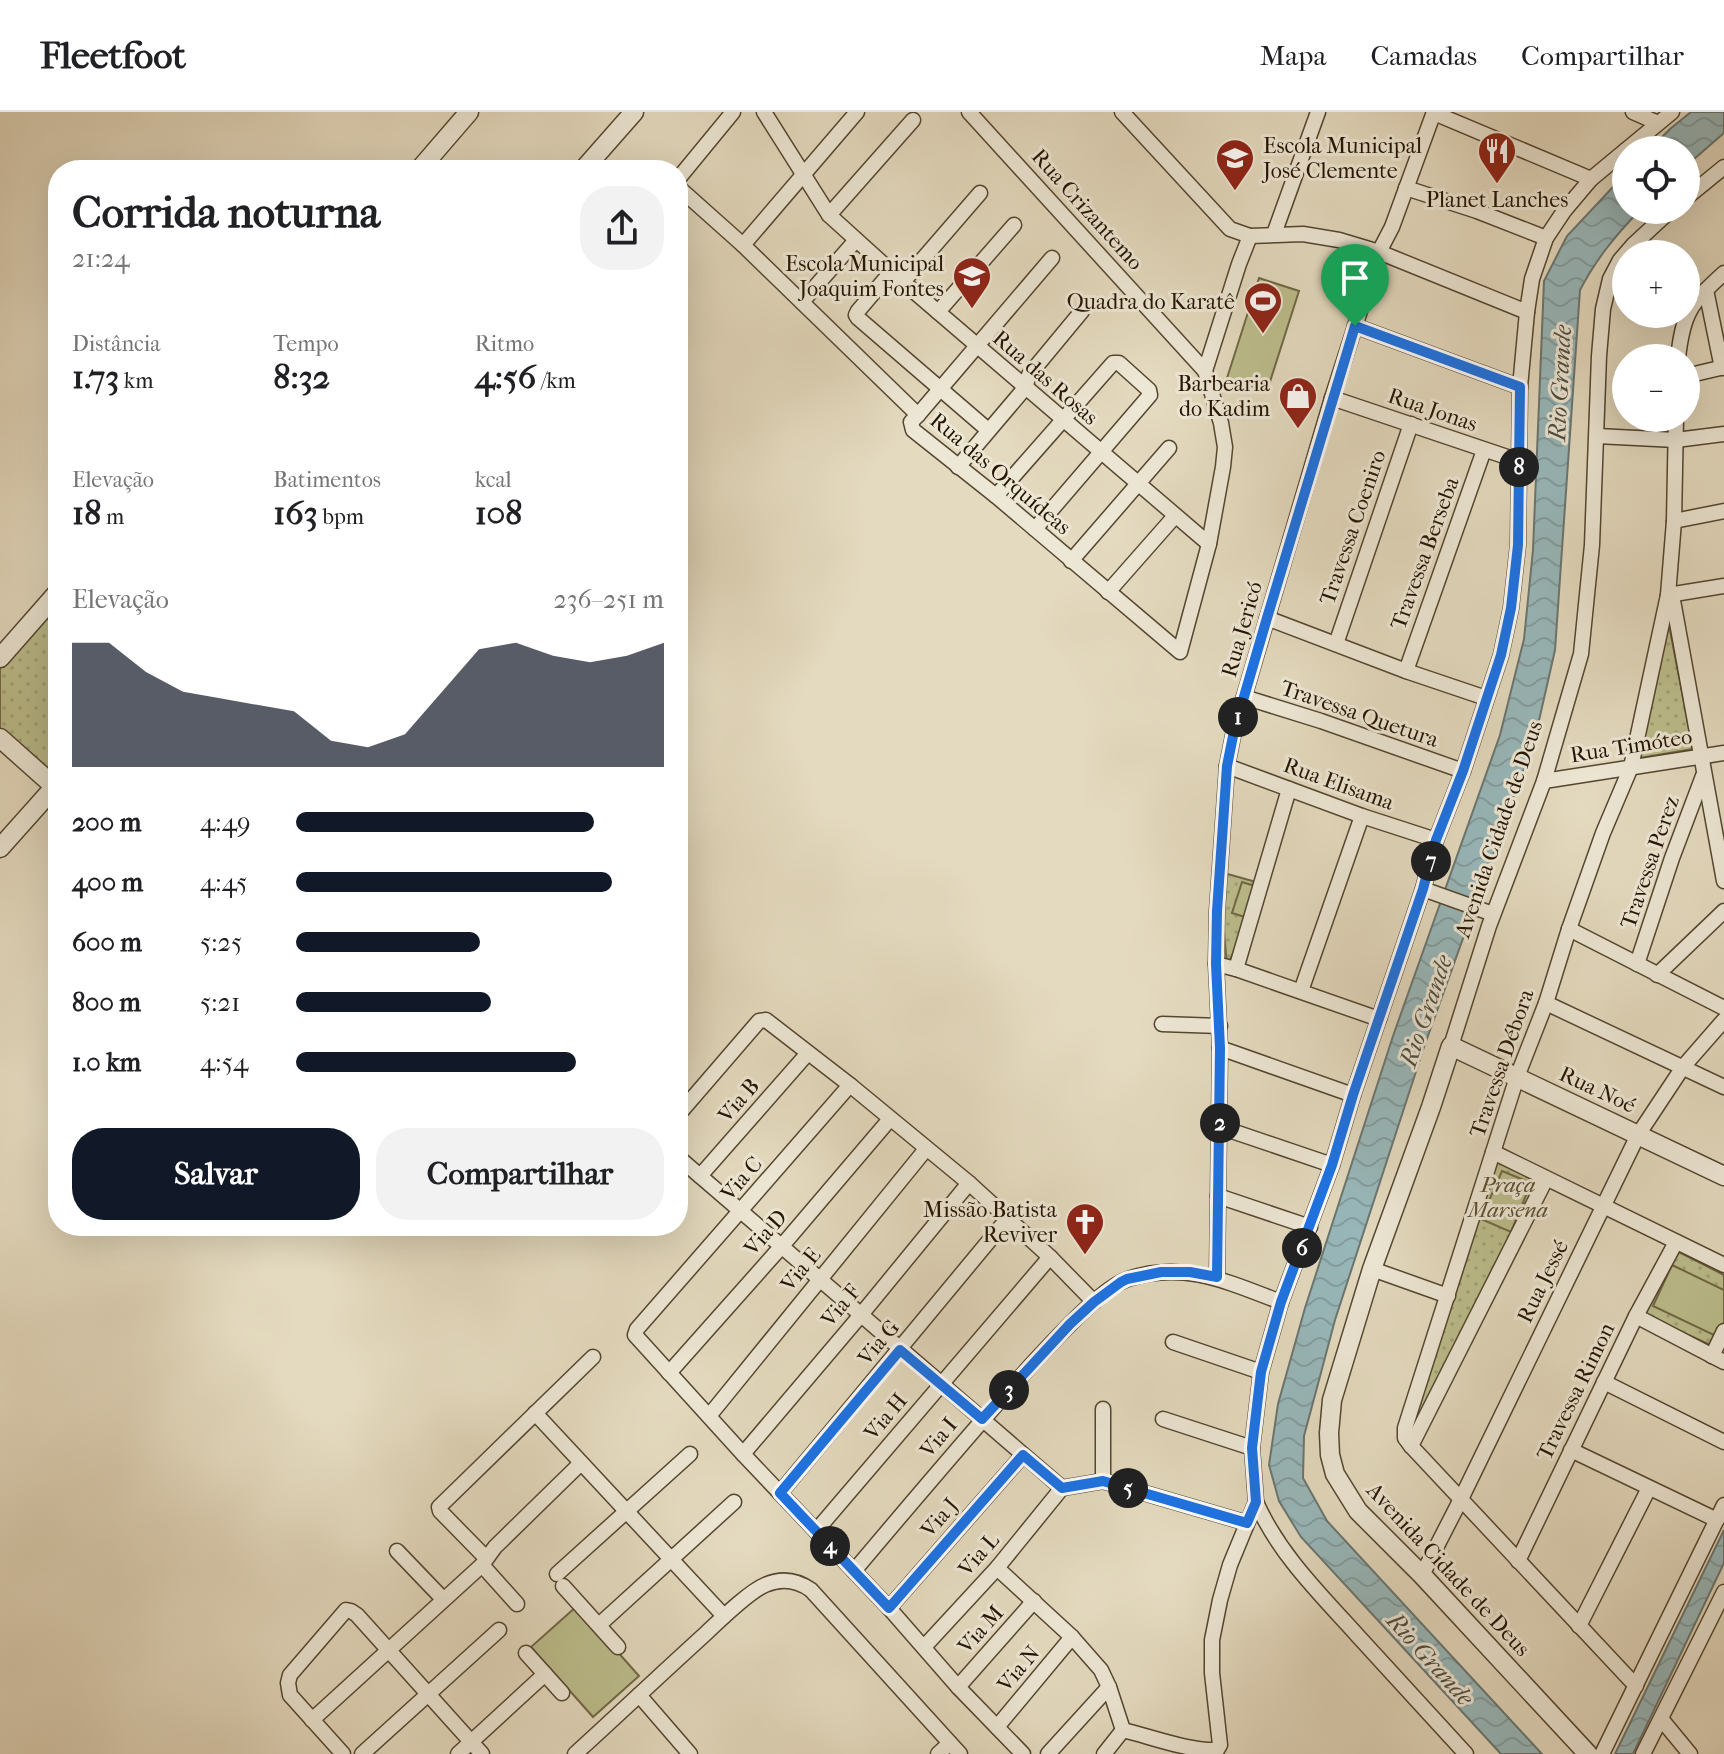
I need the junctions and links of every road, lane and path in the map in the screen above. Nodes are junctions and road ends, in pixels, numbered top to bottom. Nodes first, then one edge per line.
1 (469, 112) edge
2 (634, 112) edge
3 (733, 112) edge
4 (764, 112) edge
5 (969, 112) edge
6 (1122, 112) edge
7 (1318, 112) edge
8 (1434, 112) edge
9 (1633, 112) edge
10 (1672, 112) edge
11 (853, 113) edge
12 (913, 120) dead end
13 (1658, 123) junction
14 (1643, 136) edge
15 (428, 160) edge
16 (592, 160) edge
17 (1612, 162) edge
18 (688, 167) edge
19 (1724, 167) edge
20 (804, 172) junction
21 (1591, 179) junction
22 (1700, 187) edge
23 (1406, 188) junction
24 (980, 193) dead end
25 (688, 196) edge
26 (829, 215) junction
27 (1656, 224) edge
28 (1014, 225) dead end
29 (1274, 234) junction
30 (1250, 236) junction
31 (1546, 238) junction
32 (856, 240) junction
33 (743, 245) junction
34 (1379, 252) junction
35 (1052, 258) dead end
36 (892, 271) junction
37 (1724, 273) edge
38 (903, 282) junction
39 (1706, 290) junction
40 (802, 302) junction
41 (1082, 311) dead end
42 (938, 312) junction
43 (1527, 312) junction
44 (1355, 326) junction
45 (1680, 344) edge
46 (977, 346) junction
47 (1723, 367) edge
48 (1205, 371) junction
49 (1700, 373) edge
50 (1520, 387) junction
51 (1025, 388) junction
52 (940, 389) junction
53 (1332, 398) junction
54 (918, 415) junction
55 (1063, 420) junction
56 (1411, 424) junction
57 (988, 430) junction
58 (1676, 432) edge
59 (1724, 434) edge
60 (1597, 436) junction
61 (1676, 440) junction
62 (1169, 448) dead end
63 (1484, 450) junction
64 (1099, 452) junction
65 (1519, 461) junction
66 (958, 467) junction
67 (1137, 484) junction
68 (996, 496) junction
69 (1724, 511) edge
70 (1175, 516) junction
71 (1674, 521) junction
72 (1035, 529) junction
73 (1209, 544) junction
74 (1071, 561) junction
75 (1724, 586) edge
76 (1108, 592) junction
77 (1670, 595) junction
78 (48, 603) edge
79 (1267, 618) junction
80 (1336, 644) junction
81 (1180, 652) joint
82 (0, 658) edge
83 (1406, 671) junction
84 (1244, 697) junction
85 (1486, 698) junction
86 (0, 738) edge
87 (1724, 753) edge
88 (1703, 756) junction
89 (1227, 766) junction
90 (1631, 767) junction
91 (1463, 771) junction
92 (1704, 773) junction
93 (48, 778) edge
94 (1544, 781) junction
95 (1289, 789) junction
96 (48, 794) edge
97 (1362, 816) junction
98 (1436, 840) junction
99 (0, 848) edge
100 (1724, 881) edge
101 (1423, 889) junction
102 (1724, 911) edge
103 (1493, 914) junction
104 (1569, 929) junction
105 (1216, 964) junction
106 (1637, 964) junction
107 (1236, 969) junction
108 (1657, 975) junction
109 (1301, 991) junction
110 (1546, 1003) junction
111 (1724, 1008) edge
112 (1379, 1019) junction
113 (1724, 1020) edge
114 (1162, 1024) dead end
115 (1220, 1026) junction
116 (1451, 1046) junction
117 (1220, 1048) junction
118 (808, 1053) junction
119 (1683, 1067) junction
120 (1517, 1077) junction
121 (850, 1085) junction
122 (1724, 1087) edge
123 (1353, 1095) junction
124 (688, 1103) edge
125 (890, 1119) junction
126 (1220, 1127) junction
127 (1638, 1135) junction
128 (926, 1149) junction
129 (1493, 1152) junction
130 (1332, 1165) junction
131 (688, 1166) edge
132 (700, 1176) junction
133 (1724, 1176) edge
134 (1546, 1179) junction
135 (969, 1183) junction
136 (1218, 1196) junction
137 (1603, 1206) junction
138 (741, 1212) junction
139 (1008, 1218) junction
140 (1310, 1227) junction
141 (1676, 1242) junction
142 (781, 1247) junction
143 (1050, 1257) junction
144 (1724, 1265) edge
145 (1372, 1269) junction
146 (1217, 1277) junction
147 (820, 1279) junction
148 (1448, 1296) junction
149 (1094, 1302) junction
150 (1281, 1302) junction
151 (860, 1316) junction
152 (1636, 1316) junction
153 (1724, 1331) edge
154 (1173, 1342) dead end
155 (900, 1350) junction
156 (593, 1357) dead end
157 (1718, 1359) edge
158 (1261, 1372) junction
159 (669, 1373) junction
160 (1604, 1382) junction
161 (941, 1384) junction
162 (1103, 1409) dead end
163 (535, 1413) junction
164 (709, 1416) junction
165 (982, 1419) junction
166 (1163, 1419) dead end
167 (1724, 1442) edge
168 (1411, 1446) junction
169 (1252, 1448) junction
170 (1571, 1450) junction
171 (690, 1454) dead end
172 (743, 1454) junction
173 (1023, 1455) junction
174 (581, 1463) junction
175 (1103, 1481) junction
176 (1062, 1488) junction
177 (1649, 1488) junction
178 (780, 1493) junction
179 (1461, 1499) junction
180 (734, 1502) dead end
181 (1256, 1502) junction
182 (1724, 1505) edge
183 (626, 1512) junction
184 (1717, 1520) junction
185 (1247, 1523) junction
186 (816, 1531) junction
187 (397, 1551) dead end
188 (670, 1560) junction
189 (484, 1561) junction
190 (1518, 1561) junction
191 (997, 1568) junction
192 (854, 1571) junction
193 (1422, 1575) junction
194 (443, 1599) junction
195 (1034, 1601) junction
196 (1722, 1601) edge
197 (517, 1604) dead end
198 (889, 1608) junction
199 (724, 1616) junction
200 (599, 1625) junction
201 (1579, 1626) junction
202 (499, 1630) dead end
203 (1072, 1637) junction
204 (618, 1647) dead end
205 (924, 1647) junction
206 (387, 1649) junction
207 (526, 1653) dead end
208 (545, 1674) junction
209 (1636, 1686) junction
210 (958, 1687) junction
211 (1109, 1687) junction
212 (562, 1693) dead end
213 (428, 1694) junction
214 (639, 1695) junction
215 (312, 1720) junction
216 (1662, 1720) junction
217 (997, 1727) junction
218 (1123, 1730) junction
219 (471, 1742) junction
220 (955, 1749) edge
221 (1197, 1751) edge
222 (686, 1753) edge
223 (343, 1754) edge
224 (362, 1754) edge
225 (458, 1754) edge
226 (482, 1754) edge
227 (575, 1754) edge
228 (938, 1754) edge
229 (1023, 1754) edge
230 (1048, 1754) edge
231 (1104, 1754) edge
232 (1466, 1754) edge
233 (1588, 1754) edge
234 (1602, 1754) edge
235 (1643, 1754) edge
236 (1690, 1754) edge

1 - 15 street
2 - 16 street
3 - 18 street
4 - 20 street, Rua das Rosas
5 - 48 street, Rua Crizantemo
6 - 30 street
7 - 29 street
8 - 21 street
8 - 23 street, Rua Jericó
9 - 13 street
10 - 13 street
11 - 20 street
12 - 26 street
13 - 14 street
17 - 21 street
19 - 22 street
20 - 26 street, Rua das Rosas
20 - 33 street
21 - 31 street
23 - 31 street
23 - 34 street, Rua Jericó
24 - 38 street
25 - 33 street, Rua das Orquídeas
26 - 32 street, Rua das Rosas
27 - 60 street, Avenida Cidade de Deus
28 - 42 street
29 - 30 street
29 - 34 street
30 - 48 street
31 - 43 street
32 - 36 street, Rua das Rosas
32 - 40 street
33 - 40 street, Rua das Orquídeas
34 - 43 street
34 - 44 street, Rua Jericó
35 - 46 street
36 - 38 street, Rua das Rosas
36 - 52 street
37 - 39 street
38 - 42 street, Rua das Rosas
39 - 45 street
39 - 47 street
40 - 54 street, Rua das Orquídeas
41 - 51 street
42 - 46 street, Rua das Rosas
43 - 50 street
44 - 50 street
44 - 53 street, Rua Jericó
46 - 51 street, Rua das Rosas
46 - 52 street
47 - 49 street
48 - 73 street, Rua Crizantemo
50 - 65 street
51 - 55 street, Rua das Rosas
51 - 57 street
52 - 54 street
52 - 57 street
53 - 56 street, Rua Jonas
53 - 79 street, Rua Jericó
54 - 66 street, Rua das Orquídeas
55 - 64 street, Rua das Rosas
55 - 64 street
55 - 68 street
56 - 63 street, Rua Jonas
56 - 80 street, Travessa Coeniro
57 - 66 street
58 - 61 street, Travessa Débora
59 - 61 street
60 - 61 street
60 - 94 street, Avenida Cidade de Deus
61 - 71 street, Travessa Débora
62 - 67 street
63 - 65 street, Rua Jonas
63 - 83 street, Travessa Berseba
64 - 67 street, Rua das Rosas
64 - 72 street
65 - 85 street
66 - 68 street, Rua das Orquídeas
67 - 70 street, Rua das Rosas
67 - 74 street
68 - 72 street, Rua das Orquídeas
69 - 71 street
70 - 73 street, Rua das Rosas
70 - 76 street
71 - 77 street, Travessa Débora
72 - 74 street, Rua das Orquídeas
73 - 81 street, Rua Crizantemo
74 - 76 street, Rua das Orquídeas
75 - 77 street
76 - 81 street, Rua das Orquídeas
77 - 88 street
77 - 90 street, Travessa Débora
78 - 82 street
79 - 80 street
79 - 84 street, Rua Jericó
80 - 83 street
83 - 85 street
84 - 89 street, Rua Jericó
84 - 91 street, Travessa Quetura
85 - 91 street
86 - 93 street
87 - 88 street, Rua Timóteo
88 - 90 street, Rua Timóteo
88 - 92 street
89 - 95 street, Rua Elisama
89 - 105 street, Rua Jericó
90 - 94 street, Rua Timóteo
90 - 104 street, Travessa Débora
91 - 98 street
92 - 100 street
92 - 106 street, Travessa Perez
94 - 103 street, Avenida Cidade de Deus
95 - 97 street, Rua Elisama
95 - 107 street
96 - 99 street
97 - 98 street, Rua Elisama
97 - 109 street
98 - 101 street
101 - 103 street
101 - 112 street
102 - 108 street
103 - 116 street, Avenida Cidade de Deus
104 - 106 street
104 - 110 street, Travessa Débora
105 - 107 street
105 - 115 street, Rua Jericó
106 - 108 street
107 - 109 street
108 - 111 street
109 - 112 street
110 - 119 street
110 - 120 street, Travessa Débora
112 - 123 street
113 - 119 street, Rua Jessé
114 - 115 street
115 - 117 street, Rua Jericó
116 - 120 street, Rua Noé
116 - 145 street, Avenida Cidade de Deus
117 - 123 street
117 - 126 street, Rua Jericó
118 - 121 street
118 - 124 street
118 - 132 street, Via B
119 - 122 street
119 - 127 street, Rua Jessé
120 - 127 street, Rua Noé
120 - 129 street, Travessa Débora
121 - 125 street
121 - 138 street, Via C
123 - 130 street
125 - 128 street
125 - 142 street, Via D
126 - 130 street
126 - 136 street, Rua Jericó
127 - 133 street, Rua Noé
127 - 137 street, Rua Jessé
128 - 135 street
128 - 147 street, Via E
129 - 134 street
129 - 148 street, Travessa Débora
130 - 140 street
131 - 132 street
132 - 138 street
134 - 137 street
134 - 168 street
135 - 139 street
135 - 151 street, Via F
136 - 140 street
136 - 146 street, Rua Jericó
137 - 141 street
137 - 179 street, Rua Jessé
138 - 142 street
138 - 159 street, Via C
139 - 143 street
139 - 155 street, Via G
140 - 150 street
141 - 144 street
141 - 152 street, Travessa Rimon
142 - 147 street
142 - 159 street, Via D
143 - 149 street
143 - 161 street, Via H
145 - 148 street
145 - 193 street, Avenida Cidade de Deus
146 - 149 street, Via I
146 - 150 street, Via I
147 - 151 street
147 - 164 street, Via E
148 - 168 street, Travessa Débora
149 - 165 street, Via I
150 - 158 street
151 - 155 street
151 - 172 street, Via F
152 - 157 street
152 - 160 street, Travessa Rimon
153 - 157 street
154 - 158 street
155 - 161 street
155 - 178 street, Via G
156 - 163 street
158 - 169 street
159 - 164 street
160 - 167 street
160 - 170 street, Travessa Rimon
161 - 165 street
161 - 186 street, Via H
162 - 175 street
163 - 174 street
163 - 189 street
164 - 172 street
165 - 173 street
165 - 192 street, Via I
166 - 169 street
168 - 179 street
169 - 181 street
170 - 177 street
170 - 190 street, Travessa Rimon
171 - 183 street
172 - 178 street
173 - 176 street
173 - 198 street, Via J
174 - 183 street
174 - 189 street
175 - 176 street
175 - 185 street
176 - 191 street, Via L
177 - 184 street
177 - 201 street
178 - 186 street
179 - 190 street
179 - 193 street, Rua Jessé
180 - 188 street
181 - 185 street
181 - 232 street
182 - 184 street
183 - 188 street
183 - 200 street
184 - 209 street
185 - 221 street
186 - 192 street
187 - 194 street
188 - 199 street
188 - 200 street
189 - 194 street
189 - 197 street
190 - 201 street
191 - 195 street
191 - 205 street, Via L
192 - 198 street
193 - 233 street, Avenida Cidade de Deus
194 - 206 street
195 - 203 street
195 - 210 street, Via M
196 - 216 street
198 - 205 street
199 - 214 street
199 - 220 street
200 - 204 street
201 - 209 street
202 - 213 street
203 - 211 street
203 - 217 street, Via N
205 - 210 street
206 - 213 street
206 - 215 street
206 - 215 street
207 - 208 street
208 - 212 street
208 - 219 street
209 - 234 street
210 - 217 street
211 - 218 street
211 - 230 street
213 - 219 street
213 - 224 street
214 - 222 street
214 - 227 street
215 - 223 street
216 - 235 street
216 - 236 street
217 - 229 street
218 - 221 street
218 - 231 street
219 - 225 street
219 - 226 street
220 - 228 street

